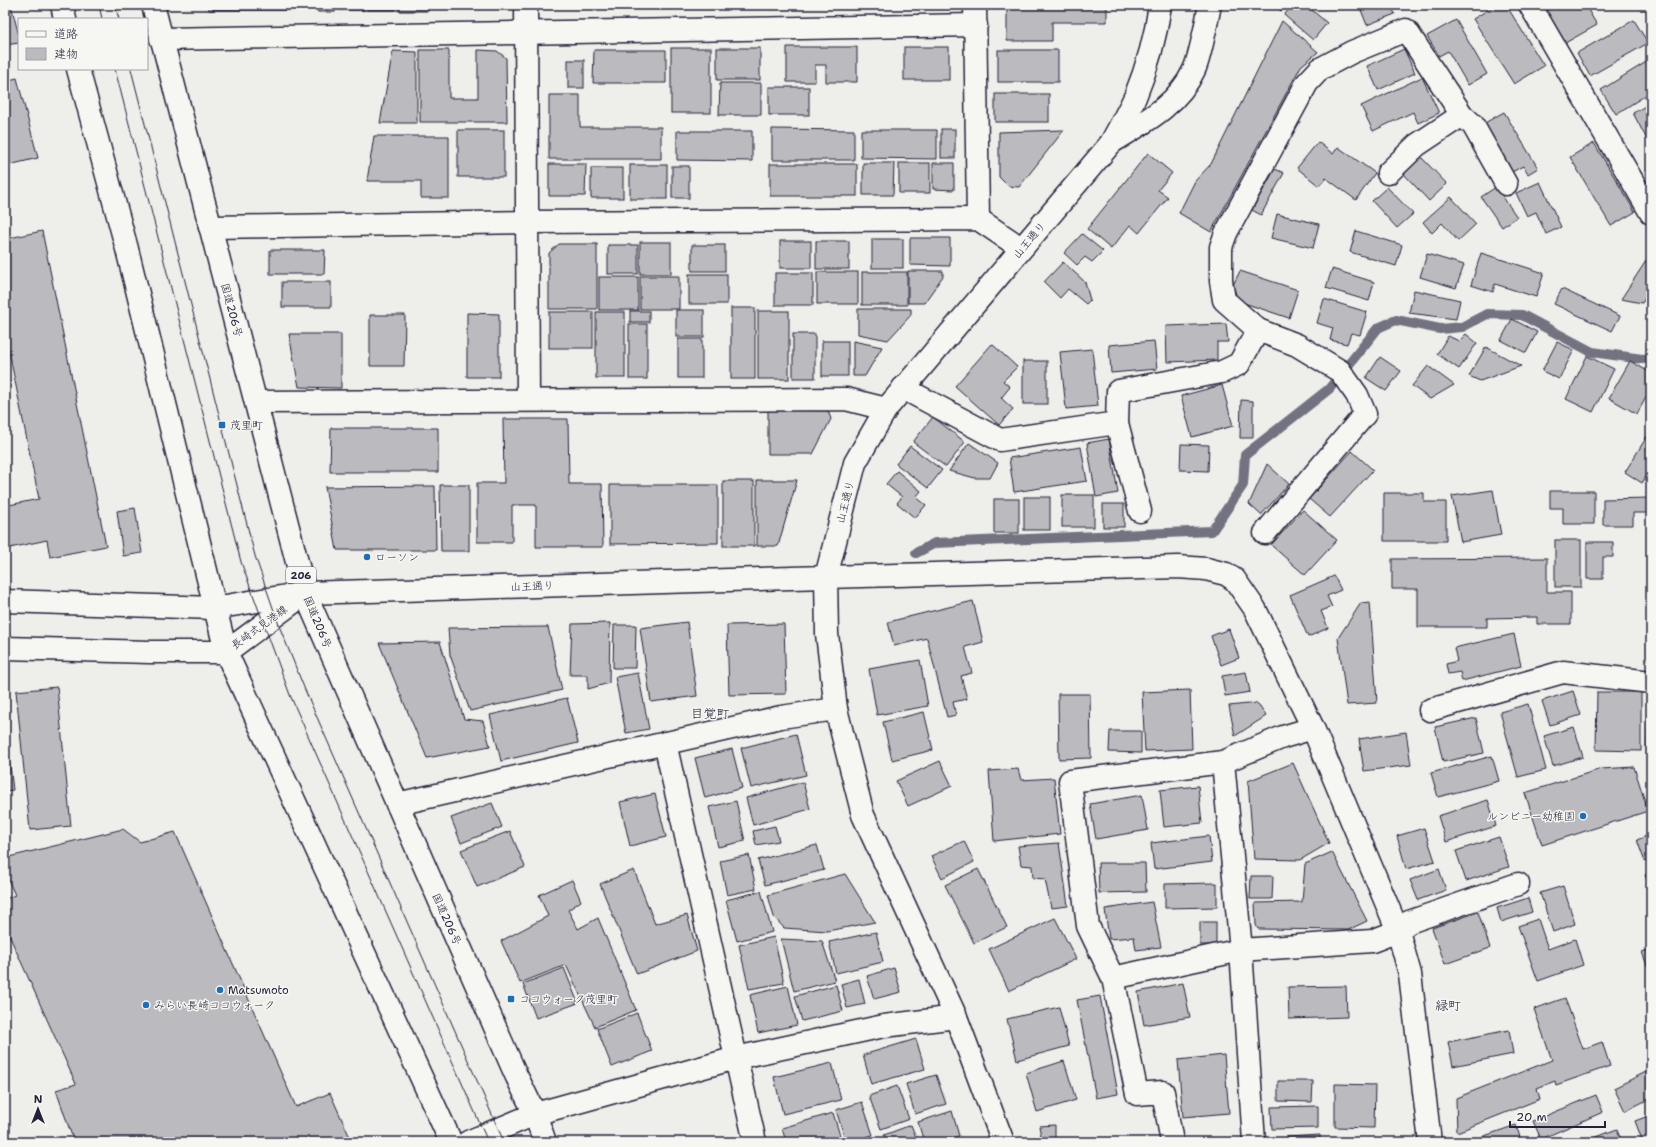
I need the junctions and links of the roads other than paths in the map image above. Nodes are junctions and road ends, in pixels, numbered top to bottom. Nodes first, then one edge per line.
1 (62, 5) edge
2 (153, 5) edge
3 (526, 5) edge
4 (1160, 5) edge
5 (1210, 5) edge
6 (1530, 5) edge
7 (975, 15) edge
8 (65, 18) edge
9 (526, 32) junction
10 (161, 39) junction
11 (78, 70) edge
12 (1462, 115) junction
13 (1111, 143) junction
14 (1388, 173) dead end
15 (1506, 184) dead end
16 (1651, 213) edge
17 (978, 219) junction
18 (528, 222) junction
19 (210, 227) junction
20 (1021, 248) junction
21 (1258, 330) junction
22 (903, 388) junction
23 (528, 400) junction
24 (257, 402) junction
25 (886, 409) junction
26 (1117, 422) junction
27 (1140, 511) dead end
28 (1265, 533) dead end
29 (826, 577) junction
30 (305, 593) junction
31 (5, 601) edge
32 (214, 608) junction
33 (5, 648) edge
34 (226, 652) junction
35 (1651, 682) edge
36 (836, 709) junction
37 (1430, 710) dead end
38 (1313, 728) junction
39 (665, 743) junction
40 (1223, 762) junction
41 (397, 804) junction
42 (1518, 884) dead end
43 (1398, 931) junction
44 (1241, 950) junction
45 (1113, 978) junction
46 (956, 1017) junction
47 (736, 1058) junction
48 (535, 1114) junction
49 (451, 1142) edge
50 (468, 1142) edge
51 (546, 1142) edge
52 (755, 1142) edge
53 (1003, 1142) edge
54 (1172, 1142) edge
55 (1254, 1142) edge
56 (1430, 1142) edge

1 - 8 main road
2 - 10 main road, 国道206号 / 206
3 - 9 main road
4 - 13 main road, 山王通り
5 - 13 main road
6 - 16 main road
7 - 9 main road
7 - 17 main road
9 - 10 main road
9 - 18 main road
10 - 19 main road, 国道206号 / 206
11 - 32 main road
12 - 14 main road
12 - 15 main road
12 - 21 main road
13 - 20 main road, 山王通り
17 - 18 main road
17 - 20 main road
18 - 19 main road
18 - 23 main road
19 - 24 main road, 国道206号 / 206
20 - 22 main road, 山王通り
21 - 26 main road
21 - 28 main road
22 - 25 main road, 山王通り
22 - 26 main road
23 - 24 main road
23 - 25 main road
24 - 30 main road, 国道206号 / 206
25 - 29 main road, 山王通り
26 - 27 main road
29 - 30 main road, 山王通り
29 - 36 main road
29 - 38 main road
30 - 32 main road, 長崎式見港線
30 - 34 main road, 長崎式見港線
30 - 41 main road, 国道206号 / 206
31 - 32 main road, 長崎式見港線
32 - 34 main road
33 - 34 main road, 長崎式見港線
34 - 49 main road
35 - 37 main road
36 - 39 main road
36 - 46 main road
38 - 40 main road
38 - 43 main road
39 - 41 main road
39 - 47 main road
40 - 44 main road
40 - 45 main road
41 - 48 main road, 国道206号 / 206
42 - 43 main road
43 - 44 main road
43 - 56 main road
44 - 45 main road
44 - 55 main road
45 - 54 main road
46 - 47 main road
46 - 53 main road
47 - 48 main road
47 - 52 main road
48 - 50 main road
48 - 51 main road, 国道206号 / 206

